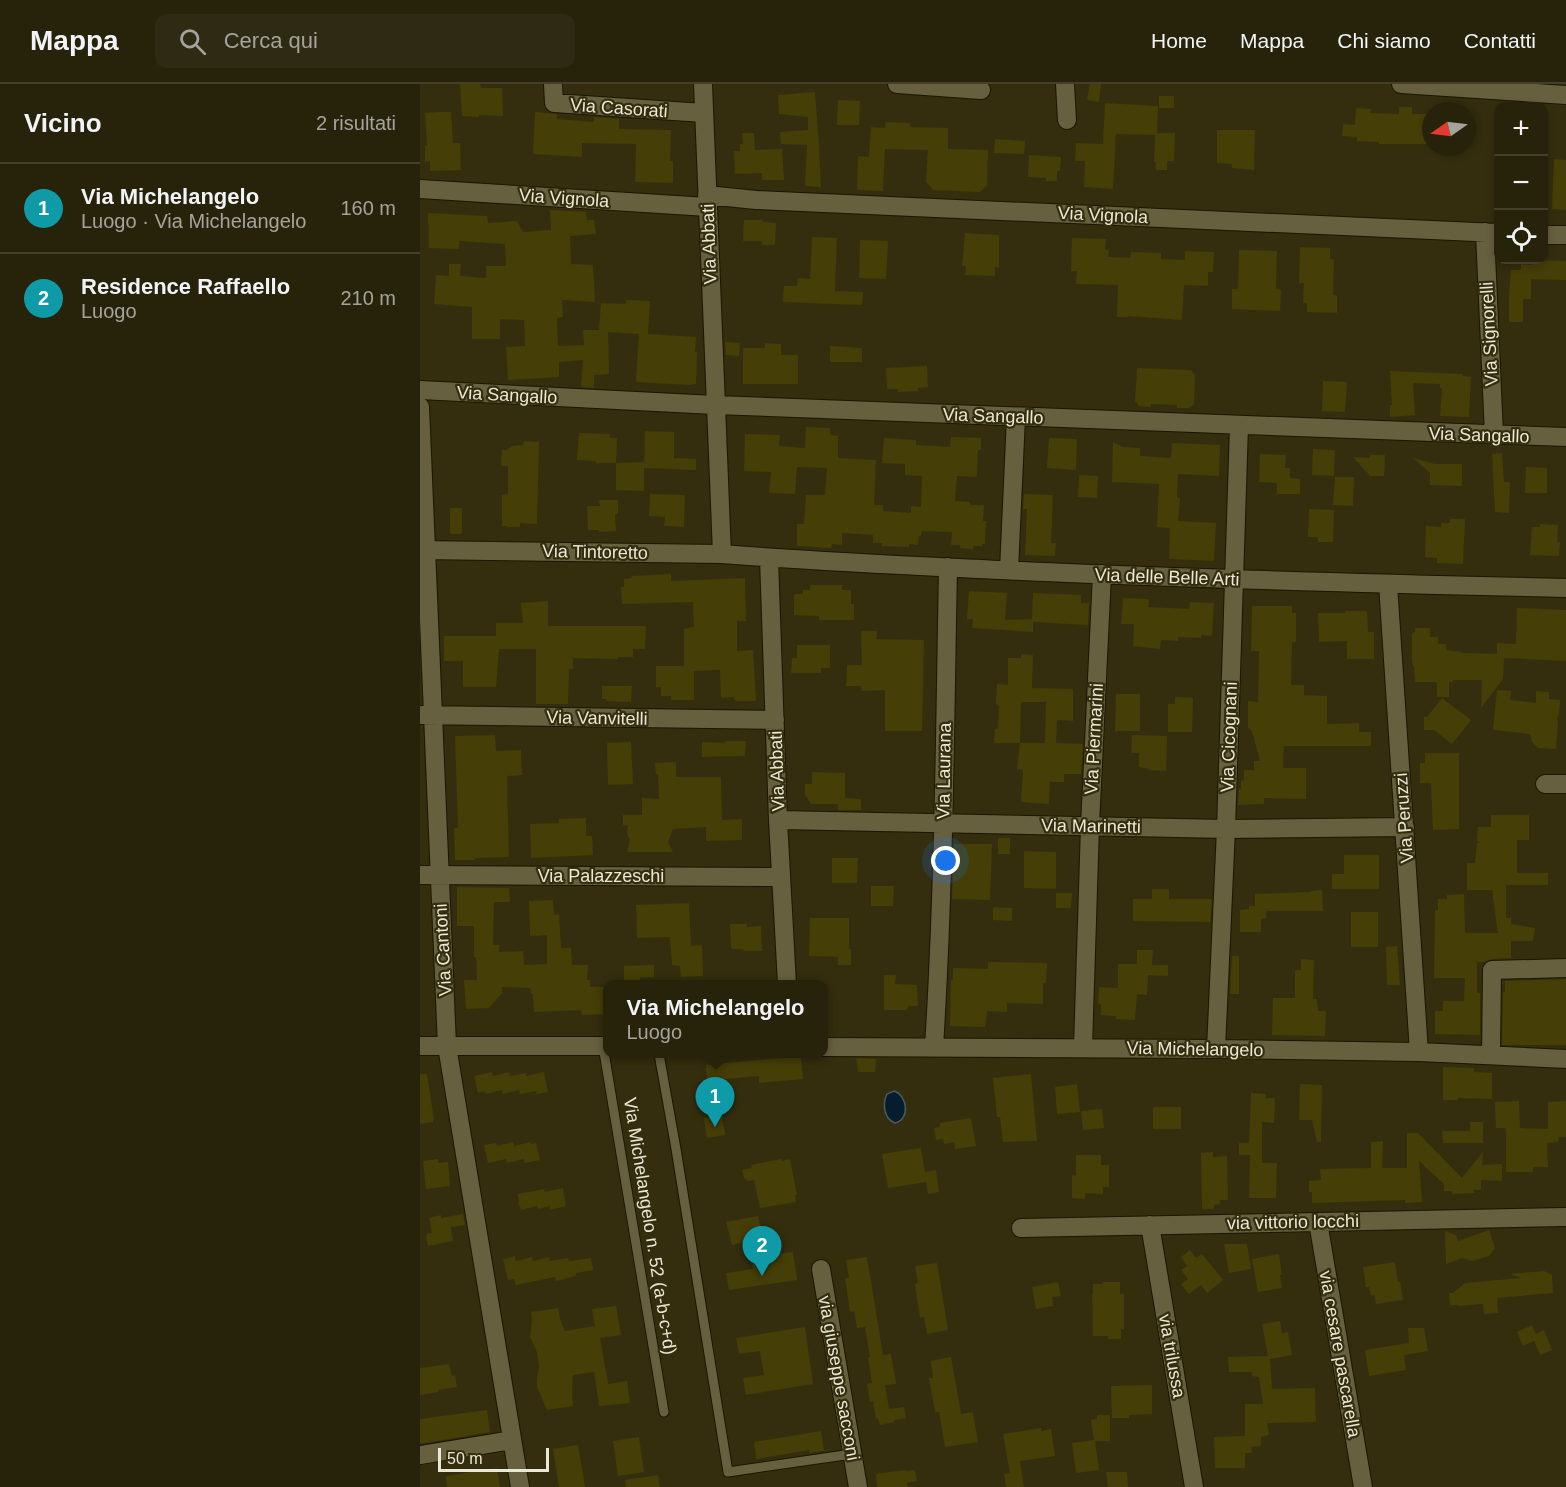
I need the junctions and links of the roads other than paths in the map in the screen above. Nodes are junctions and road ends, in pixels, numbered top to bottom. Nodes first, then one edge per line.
1 (553, 84) edge
2 (703, 84) edge
3 (897, 84) edge
4 (1065, 84) edge
5 (1401, 84) edge
6 (1481, 87) edge
7 (981, 90) dead end
8 (1566, 95) edge
9 (704, 113) junction
10 (1067, 120) dead end
11 (420, 189) edge
12 (707, 201) junction
13 (1492, 232) edge
14 (1548, 234) edge
15 (1566, 236) edge
16 (420, 390) edge
17 (715, 405) junction
18 (420, 407) edge
19 (1016, 417) junction
20 (1239, 426) junction
21 (1494, 435) junction
22 (1566, 437) edge
23 (423, 550) edge
24 (722, 554) junction
25 (769, 558) junction
26 (948, 567) junction
27 (1009, 570) junction
28 (1102, 574) junction
29 (1233, 579) junction
30 (1388, 585) junction
31 (1566, 588) edge
32 (426, 715) edge
33 (775, 720) junction
34 (1545, 784) dead end
35 (1566, 784) edge
36 (778, 820) junction
37 (944, 823) junction
38 (1090, 826) junction
39 (1405, 827) junction
40 (1226, 829) junction
41 (420, 875) edge
42 (440, 875) junction
43 (781, 877) junction
44 (1566, 968) edge
45 (787, 980) edge
46 (420, 1046) edge
47 (447, 1046) junction
48 (603, 1046) edge
49 (828, 1047) edge
50 (934, 1047) junction
51 (1083, 1047) junction
52 (1216, 1048) junction
53 (1419, 1052) junction
54 (1491, 1055) junction
55 (607, 1058) edge
56 (660, 1058) edge
57 (1566, 1059) edge
58 (1566, 1217) edge
59 (1318, 1222) junction
60 (1150, 1225) junction
61 (1021, 1228) dead end
62 (821, 1269) dead end
63 (664, 1412) dead end
64 (512, 1440) junction
65 (852, 1454) junction
66 (420, 1455) edge
67 (520, 1487) edge
68 (858, 1487) edge
69 (1194, 1487) edge
70 (1363, 1487) edge

1 - 9 street, Via Casorati
2 - 9 street, Via Abbati
3 - 7 street
4 - 10 street
5 - 6 street
6 - 8 street
9 - 12 street, Via Abbati
11 - 12 street, Via Vignola
12 - 13 street, Via Vignola
12 - 17 street, Via Abbati
13 - 21 street, Via Signorelli
14 - 15 street
16 - 17 street, Via Sangallo
17 - 19 street, Via Sangallo
17 - 24 street, Via Abbati
18 - 23 street, Via Cantoni
19 - 20 street, Via Sangallo
19 - 27 street
20 - 21 street, Via Sangallo
20 - 29 street, Via Cicognani
21 - 22 street, Via Sangallo
23 - 24 street, Via Tintoretto
23 - 32 street, Via Cantoni
24 - 25 street, Via Tintoretto
25 - 26 street, Via delle Belle Arti
25 - 33 street, Via Abbati
26 - 27 street, Via delle Belle Arti
26 - 37 street, Via Laurana
27 - 28 street, Via delle Belle Arti
28 - 29 street, Via delle Belle Arti
28 - 38 street, Via Piermarini
29 - 30 street, Via delle Belle Arti
29 - 40 street, Via Cicognani
30 - 31 street, Via delle Belle Arti
30 - 39 street, Via Peruzzi
32 - 33 street, Via Vanvitelli
32 - 42 street, Via Cantoni
33 - 36 street, Via Abbati
34 - 35 street
36 - 37 street, Via Marinetti
36 - 43 street, Via Abbati
37 - 38 street, Via Marinetti
37 - 50 street, Via Laurana
38 - 40 street, Via Marinetti
38 - 51 street, Via Piermarini
39 - 40 street, Via Marinetti
39 - 53 street, Via Peruzzi
40 - 52 street, Via Cicognani
41 - 42 street, Via Palazzeschi
42 - 43 street, Via Palazzeschi
42 - 47 street, Via Cantoni
43 - 45 street, Via Abbati
44 - 54 street
46 - 47 street
47 - 48 street
47 - 64 street, Via Cantoni
49 - 50 street, Via Michelangelo
50 - 51 street, Via Michelangelo
51 - 52 street, Via Michelangelo
52 - 53 street, Via Michelangelo
53 - 54 street, Via Michelangelo
54 - 57 street, Via Michelangelo
55 - 63 lane, Via Michelangelo n. 52 (a-b-c+d)
56 - 65 lane
58 - 59 street, via vittorio locchi
59 - 60 street, via vittorio locchi
59 - 70 street, via cesare pascarella
60 - 61 street, via vittorio locchi
60 - 69 street, via trilussa
62 - 65 street, via giuseppe sacconi
64 - 66 street
64 - 67 street, Via Cantoni
65 - 68 street, via giuseppe sacconi

